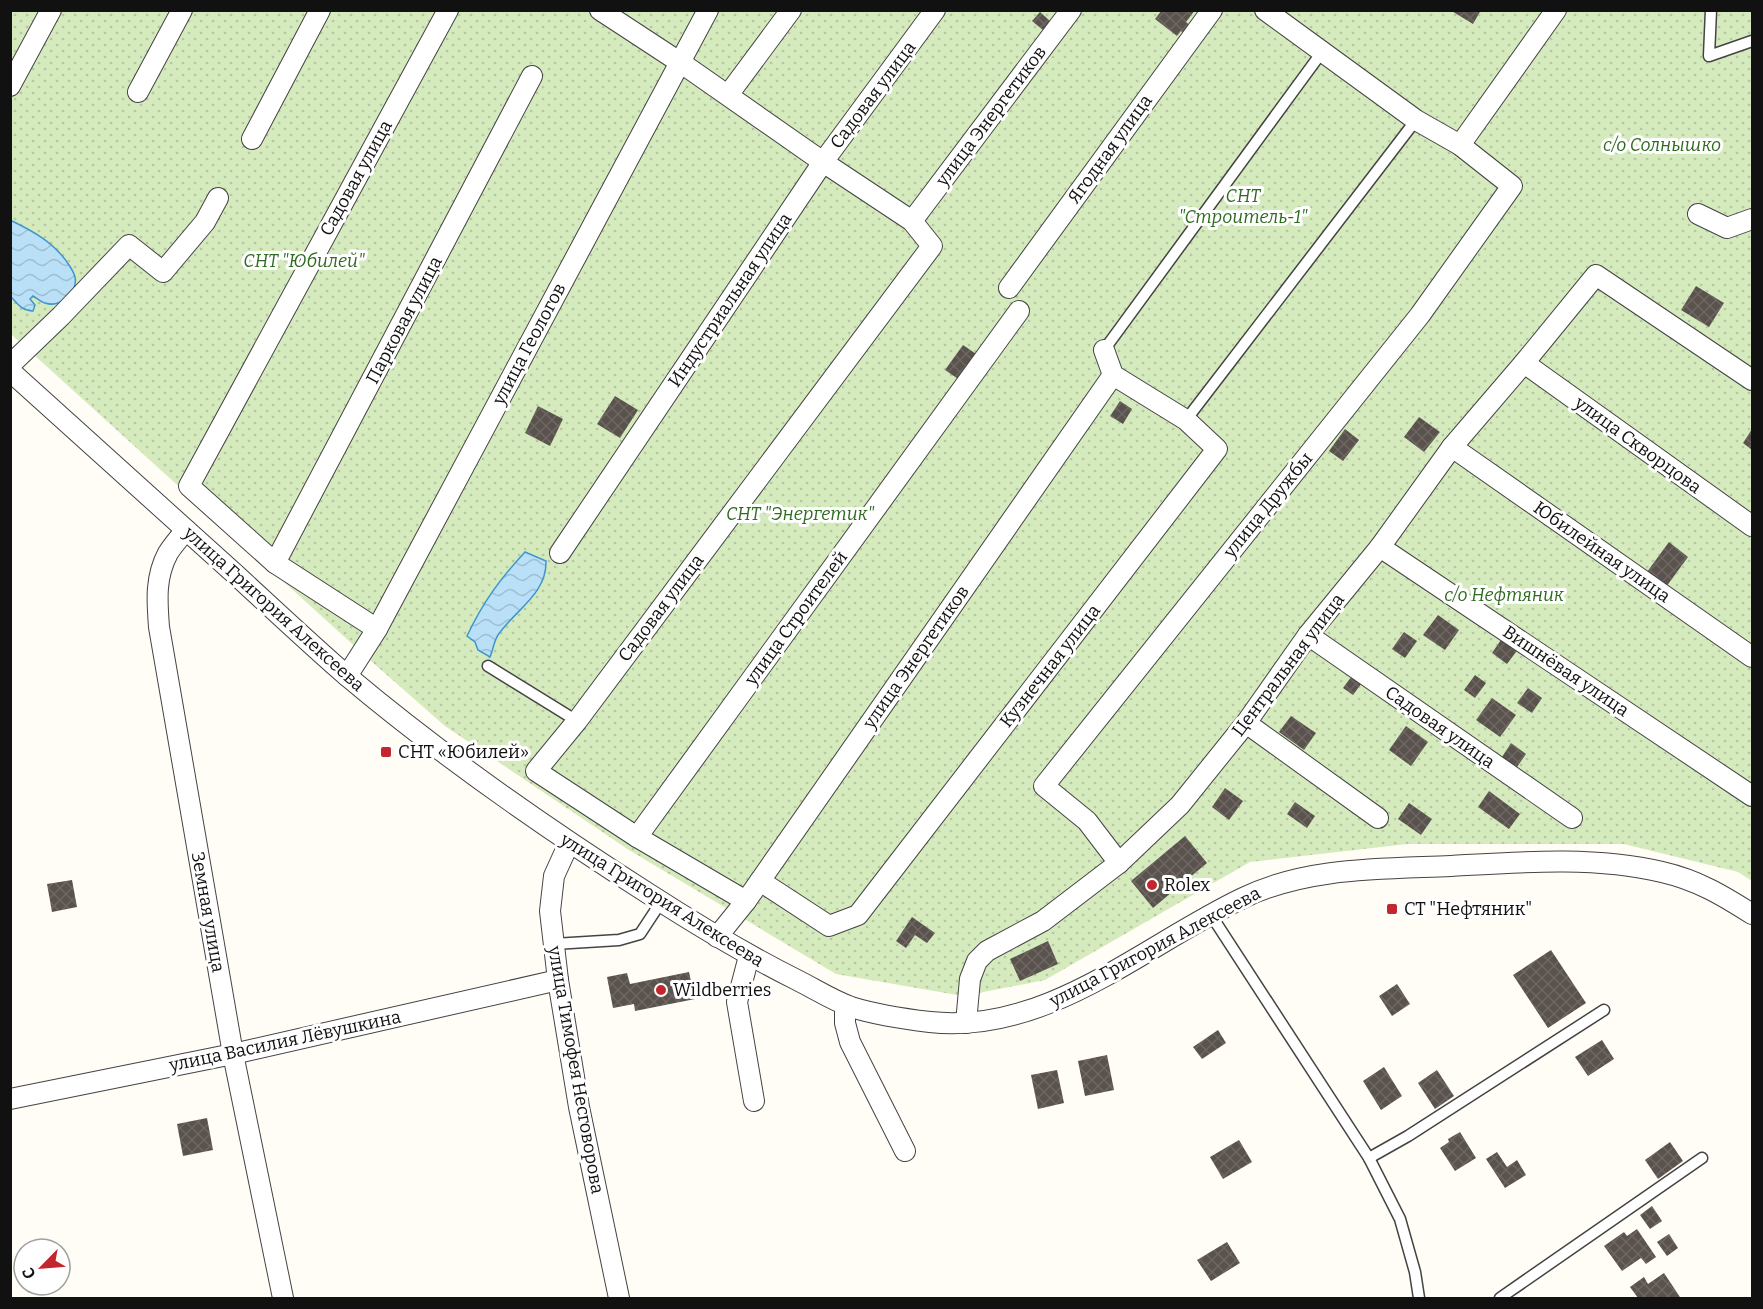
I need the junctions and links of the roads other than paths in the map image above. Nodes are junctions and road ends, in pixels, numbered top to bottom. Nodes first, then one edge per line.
1 (51, 10) edge
2 (182, 10) edge
3 (320, 10) edge
4 (448, 10) edge
5 (600, 10) edge
6 (708, 10) edge
7 (791, 10) edge
8 (936, 10) edge
9 (1071, 10) edge
10 (1212, 10) edge
11 (1265, 10) edge
12 (1556, 10) edge
13 (1711, 10) edge
14 (1752, 41) edge
15 (1322, 52) junction
16 (683, 65) junction
17 (532, 76) dead end
18 (10, 86) edge
19 (138, 92) dead end
20 (728, 95) junction
21 (1416, 120) junction
22 (252, 139) dead end
23 (1460, 144) junction
24 (824, 162) junction
25 (218, 198) dead end
26 (1698, 214) dead end
27 (1752, 219) edge
28 (912, 221) junction
29 (1014, 300) joint
30 (1104, 350) joint
31 (1524, 363) junction
32 (10, 365) edge
33 (10, 371) edge
34 (1113, 375) junction
35 (1752, 380) edge
36 (1186, 420) junction
37 (1452, 447) junction
38 (1752, 526) edge
39 (186, 530) junction
40 (1380, 547) junction
41 (560, 553) dead end
42 (275, 563) junction
43 (376, 629) junction
44 (1308, 635) junction
45 (1752, 657) edge
46 (488, 666) dead end
47 (347, 676) junction
48 (577, 721) junction
49 (1246, 723) junction
50 (1752, 796) edge
51 (1378, 818) dead end
52 (1572, 818) dead end
53 (637, 837) junction
54 (569, 843) junction
55 (1119, 863) junction
56 (760, 881) junction
57 (746, 901) junction
58 (661, 902) junction
59 (1752, 914) edge
60 (1211, 915) junction
61 (717, 938) junction
62 (554, 944) junction
63 (749, 956) junction
64 (558, 980) junction
65 (845, 1005) junction
66 (1604, 1010) dead end
67 (966, 1023) junction
68 (233, 1054) junction
69 (10, 1099) edge
70 (754, 1101) dead end
71 (905, 1151) dead end
72 (1369, 1158) junction
73 (1702, 1158) dead end
74 (283, 1299) edge
75 (619, 1299) edge
76 (1419, 1299) edge
77 (1500, 1299) edge

1 - 18 street
2 - 19 street
3 - 22 street
4 - 42 street, Садовая улица
5 - 16 street, Садовая улица
6 - 16 street, улица Геологов
7 - 20 street
8 - 24 street, Садовая улица
9 - 28 street, улица Энергетиков
10 - 29 street, Ягодная улица
11 - 15 street, улица Дружбы
12 - 23 street
13 - 14 lane
15 - 21 street, улица Дружбы
15 - 30 lane
16 - 20 street, Садовая улица
16 - 43 street, улица Геологов
17 - 42 street, Парковая улица
20 - 24 street, Садовая улица
21 - 23 street, улица Дружбы
21 - 36 lane
23 - 55 street, улица Дружбы
24 - 28 street
24 - 41 street, Индустриальная улица
25 - 32 street
26 - 27 street
28 - 48 street, Садовая улица
29 - 53 street, улица Строителей
30 - 34 street
31 - 35 street, Центральная улица
31 - 37 street, Центральная улица
31 - 38 street, улица Скворцова
33 - 39 street, улица Григория Алексеева
34 - 36 street, Кузнечная улица
34 - 56 street, улица Энергетиков
36 - 56 street, Кузнечная улица
37 - 40 street, Центральная улица
37 - 45 street, Юбилейная улица
39 - 47 street, улица Григория Алексеева
39 - 68 street, Земная улица
40 - 44 street, Центральная улица
40 - 50 street, Вишнёвая улица
42 - 43 street, Садовая улица
43 - 47 street, улица Геологов
44 - 49 street, Центральная улица
44 - 52 street, Садовая улица
46 - 48 lane
47 - 54 street, улица Григория Алексеева
48 - 53 street, Садовая улица
49 - 51 street
49 - 55 street, Центральная улица
53 - 57 street, Садовая улица
54 - 58 street, улица Григория Алексеева
54 - 62 street, улица Тимофея Несговорова
55 - 67 street, Центральная улица
56 - 57 street, улица Энергетиков
57 - 61 street, улица Энергетиков
58 - 61 street, улица Григория Алексеева
58 - 62 lane
59 - 60 street, улица Григория Алексеева
60 - 67 street, улица Григория Алексеева
60 - 72 lane
61 - 63 street, улица Григория Алексеева
62 - 64 street, улица Тимофея Несговорова
63 - 65 street, улица Григория Алексеева
63 - 70 street
64 - 68 street, улица Василия Лёвушкина
64 - 75 street, улица Тимофея Несговорова
65 - 67 street, улица Григория Алексеева
65 - 71 street
66 - 72 lane
68 - 69 street, улица Василия Лёвушкина
68 - 74 street, Земная улица
72 - 76 lane
73 - 77 lane

